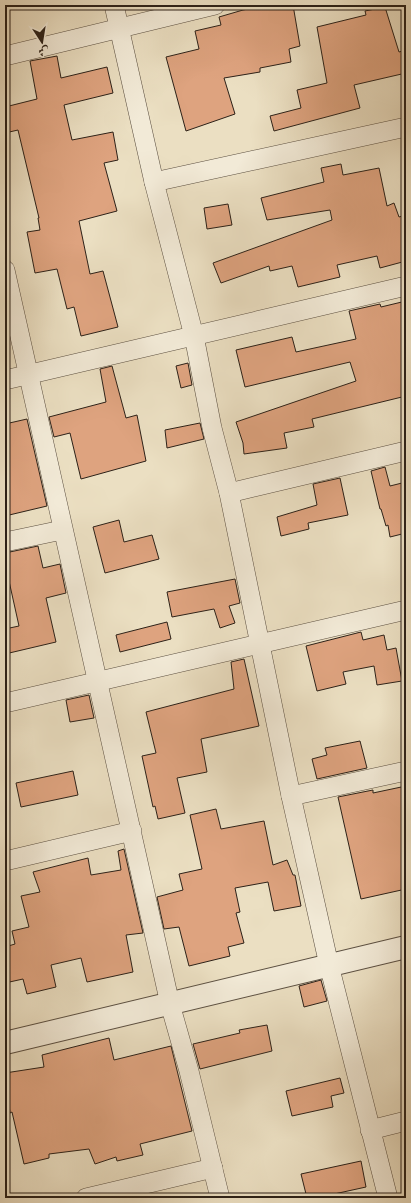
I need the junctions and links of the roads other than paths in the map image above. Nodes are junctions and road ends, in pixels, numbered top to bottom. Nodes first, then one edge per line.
1 (114, 5) edge
2 (215, 5) edge
3 (120, 27) junction
4 (5, 56) edge
5 (406, 127) edge
6 (154, 182) junction
7 (5, 270) edge
8 (406, 286) edge
9 (194, 336) junction
10 (29, 374) junction
11 (5, 380) edge
12 (406, 451) edge
13 (229, 493) junction
14 (62, 530) junction
15 (5, 542) edge
16 (406, 610) edge
17 (260, 643) junction
18 (99, 680) junction
19 (5, 703) edge
20 (406, 771) edge
21 (292, 796) junction
22 (132, 831) junction
23 (5, 861) edge
24 (406, 947) edge
25 (329, 965) junction
26 (170, 1004) junction
27 (5, 1043) edge
28 (406, 1121) edge
29 (370, 1130) junction
30 (213, 1168) junction
31 (86, 1198) edge
32 (220, 1198) edge
33 (388, 1198) edge

1 - 3 street
2 - 3 street
3 - 4 street
3 - 6 street
5 - 6 street
6 - 9 street
7 - 10 street
8 - 9 street
9 - 10 street
9 - 13 street
10 - 11 street
10 - 14 street
12 - 13 street
13 - 17 street
14 - 15 street
14 - 18 street
16 - 17 street
17 - 18 street
17 - 21 street
18 - 19 street
18 - 22 street
20 - 21 street
21 - 25 street
22 - 23 street
22 - 26 street
24 - 25 street
25 - 26 street
25 - 29 street
26 - 27 street
26 - 30 street
28 - 29 street
29 - 33 street
30 - 31 street
30 - 32 street

